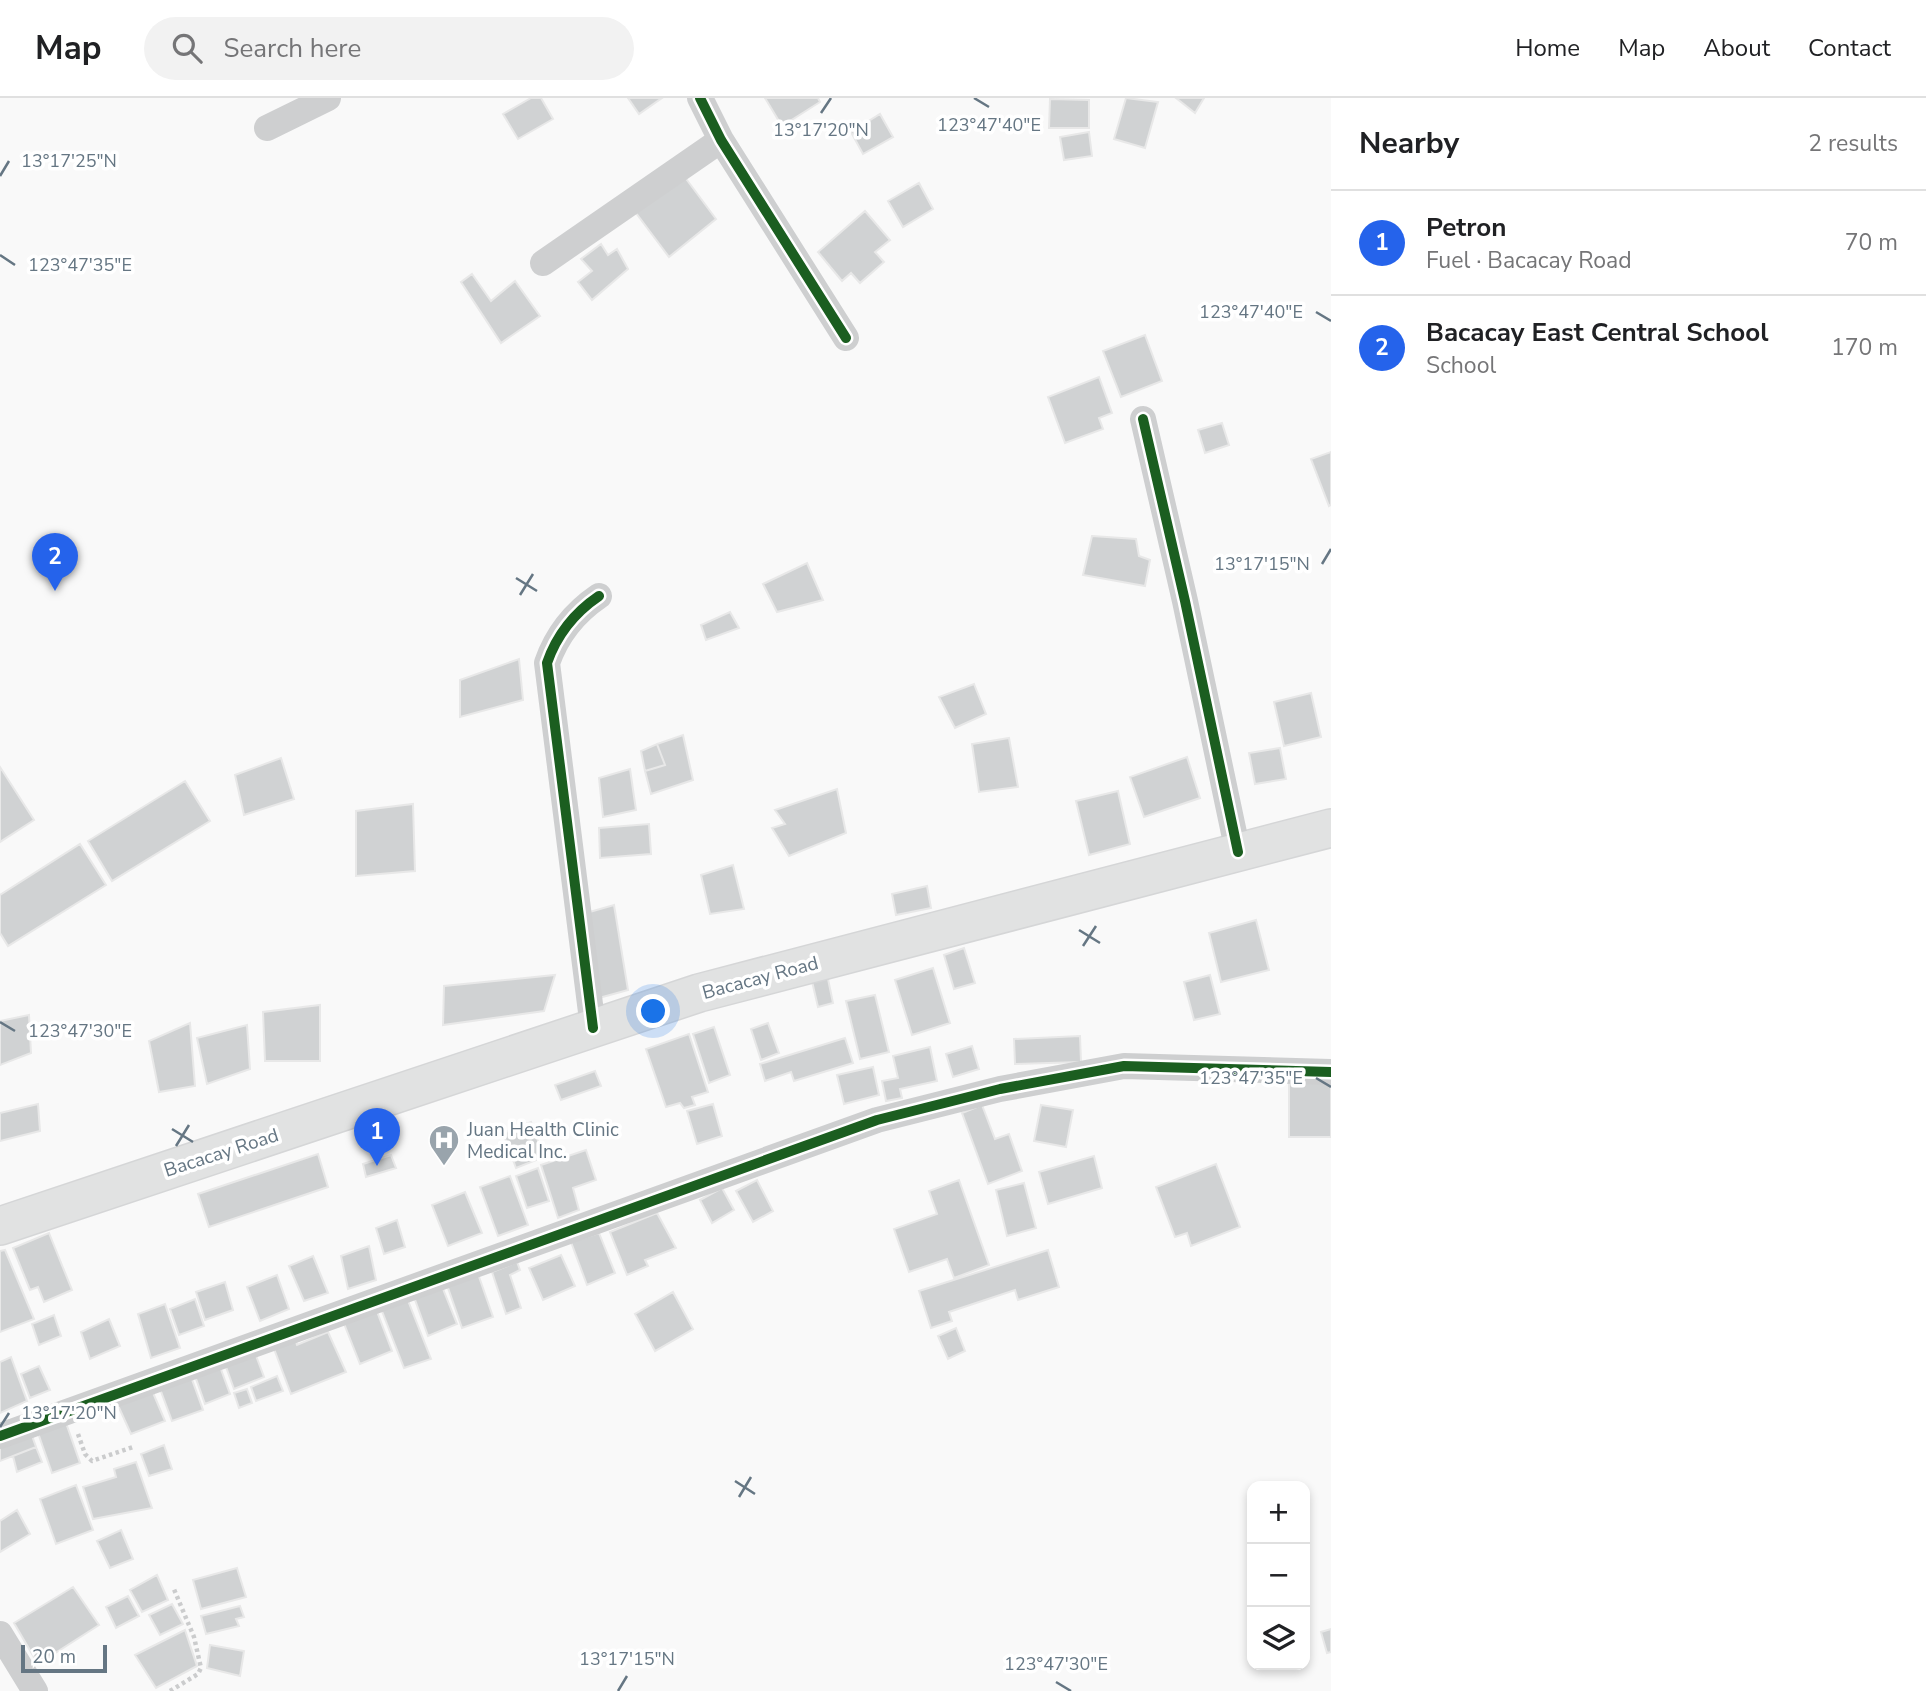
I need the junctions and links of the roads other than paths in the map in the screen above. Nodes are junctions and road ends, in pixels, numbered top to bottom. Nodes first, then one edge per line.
1 (328, 98) edge
2 (700, 98) edge
3 (267, 128) dead end
4 (720, 140) junction
5 (542, 263) dead end
6 (846, 338) dead end
7 (1143, 419) dead end
8 (599, 596) dead end
9 (1331, 828) edge
10 (1238, 852) junction
11 (593, 1028) junction
12 (1331, 1072) edge
13 (0, 1226) edge
14 (0, 1436) edge
15 (0, 1634) edge
16 (36, 1691) edge

1 - 3 street
2 - 4 street
4 - 5 street
4 - 6 street
7 - 10 street
8 - 11 street
9 - 10 main road, Bacacay Road
10 - 11 main road, Bacacay Road
11 - 13 main road, Bacacay Road
12 - 14 street
15 - 16 street

